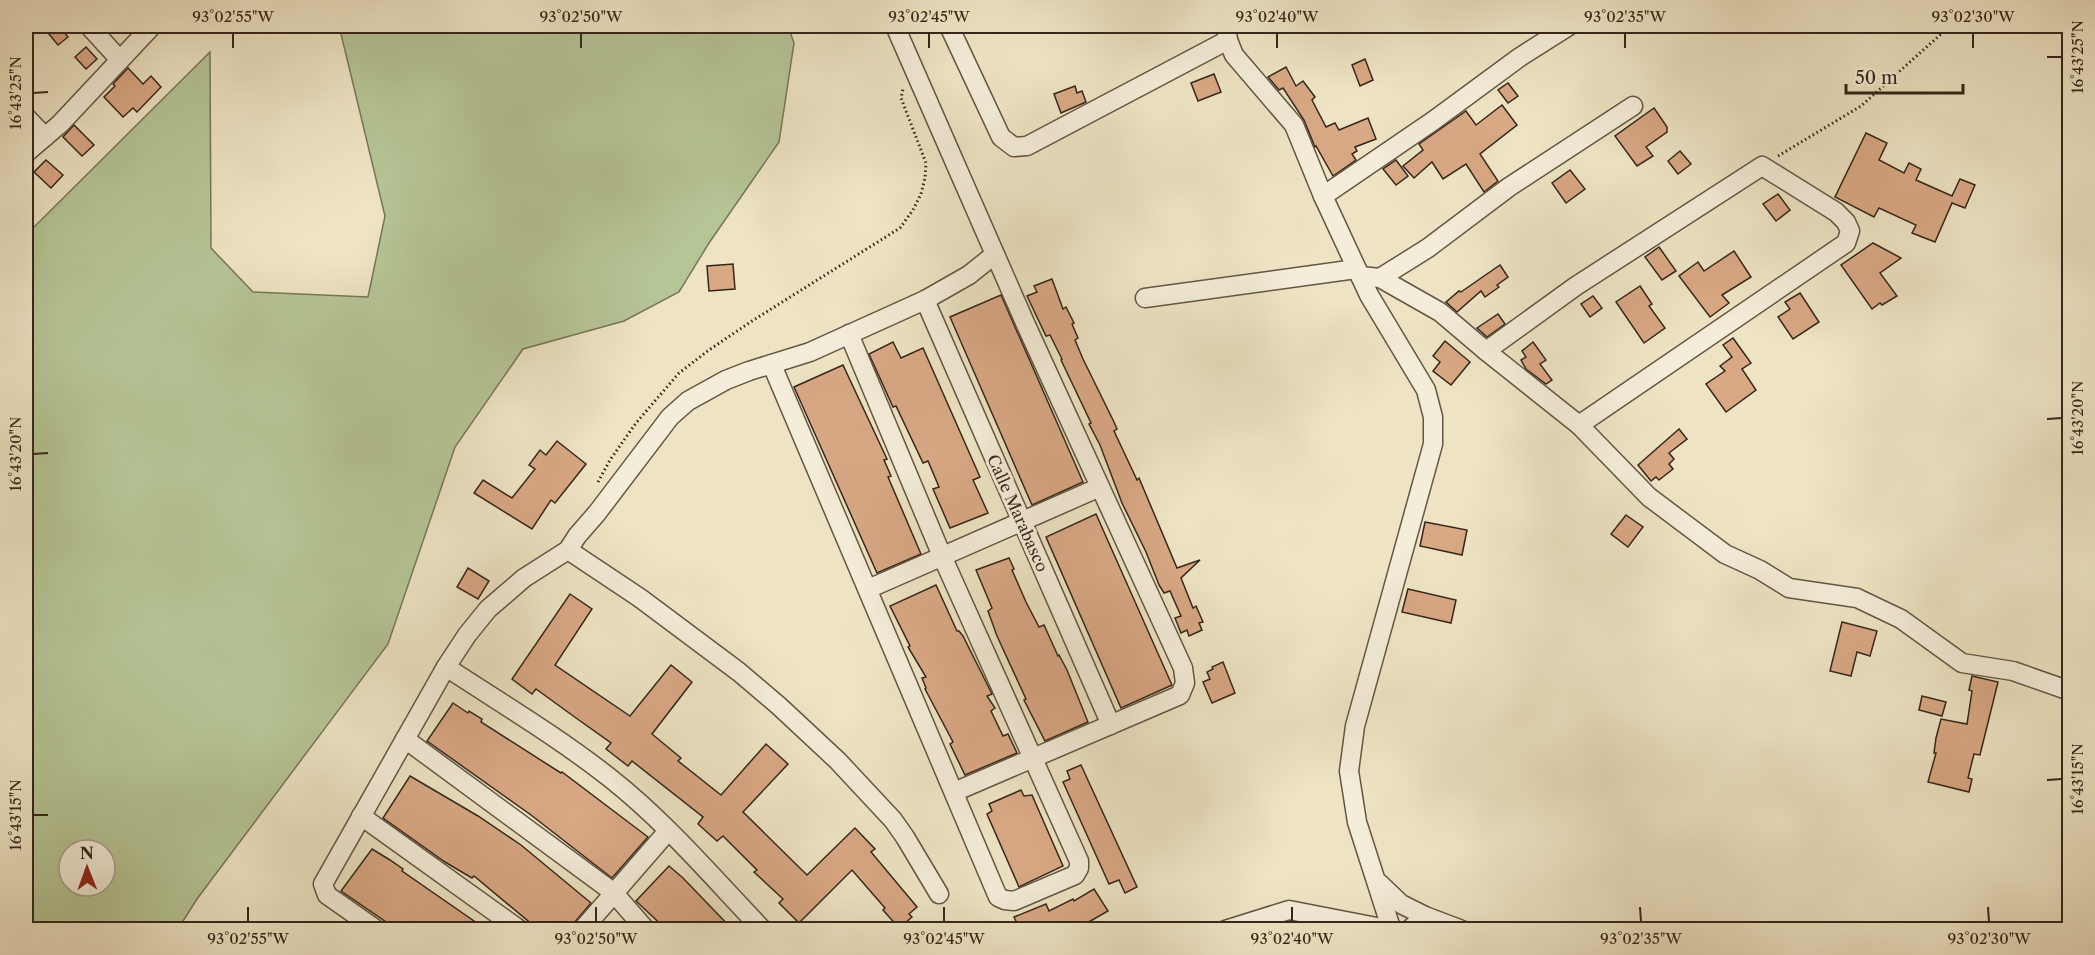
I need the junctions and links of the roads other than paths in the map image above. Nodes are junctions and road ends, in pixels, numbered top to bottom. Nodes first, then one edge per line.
1 (88, 26) edge
2 (152, 26) edge
3 (895, 26) edge
4 (949, 26) edge
5 (1569, 26) edge
6 (1227, 33) edge
7 (120, 60) junction
8 (1633, 106) dead end
9 (26, 117) edge
10 (45, 137) junction
11 (26, 153) edge
12 (1323, 196) junction
13 (994, 255) junction
14 (1358, 273) junction
15 (1380, 278) junction
16 (1145, 298) dead end
17 (925, 300) junction
18 (849, 334) junction
19 (1486, 351) junction
20 (772, 365) junction
21 (1579, 425) junction
22 (1100, 487) junction
23 (1021, 522) junction
24 (568, 550) junction
25 (942, 556) junction
26 (868, 589) junction
27 (446, 667) junction
28 (2070, 691) edge
29 (1111, 725) junction
30 (405, 739) junction
31 (1033, 759) junction
32 (954, 792) junction
33 (361, 816) junction
34 (668, 831) junction
35 (1378, 882) junction
36 (612, 892) junction
37 (939, 894) dead end
38 (1425, 916) junction
39 (1263, 923) edge
40 (1397, 929) edge
41 (377, 930) edge
42 (520, 930) edge
43 (582, 930) edge
44 (646, 930) edge
45 (763, 930) edge
46 (1225, 930) edge
47 (1462, 930) edge

1 - 7 street
2 - 7 street
3 - 13 street
4 - 6 street
5 - 12 street
6 - 12 street
7 - 10 street
8 - 15 street
9 - 10 street
10 - 11 street
12 - 14 street
13 - 17 street
13 - 22 street
14 - 15 street
14 - 16 street
14 - 35 street
15 - 19 street
17 - 18 street
17 - 23 street, Calle Marabasco
18 - 20 street
18 - 25 street
19 - 21 street
19 - 21 street
20 - 24 street
20 - 26 street
21 - 28 street
22 - 23 street
22 - 29 street
23 - 25 street
23 - 29 street, Calle Marabasco
24 - 27 street
24 - 37 street
25 - 26 street
25 - 31 street
26 - 32 street
27 - 30 street
27 - 34 street
29 - 31 street
30 - 33 street
30 - 36 street
31 - 32 street
31 - 32 street
33 - 41 street
33 - 42 street
34 - 36 street
34 - 45 street
35 - 38 street
35 - 40 street
36 - 43 street
36 - 44 street
38 - 40 street
38 - 47 street
39 - 40 street
39 - 46 street

